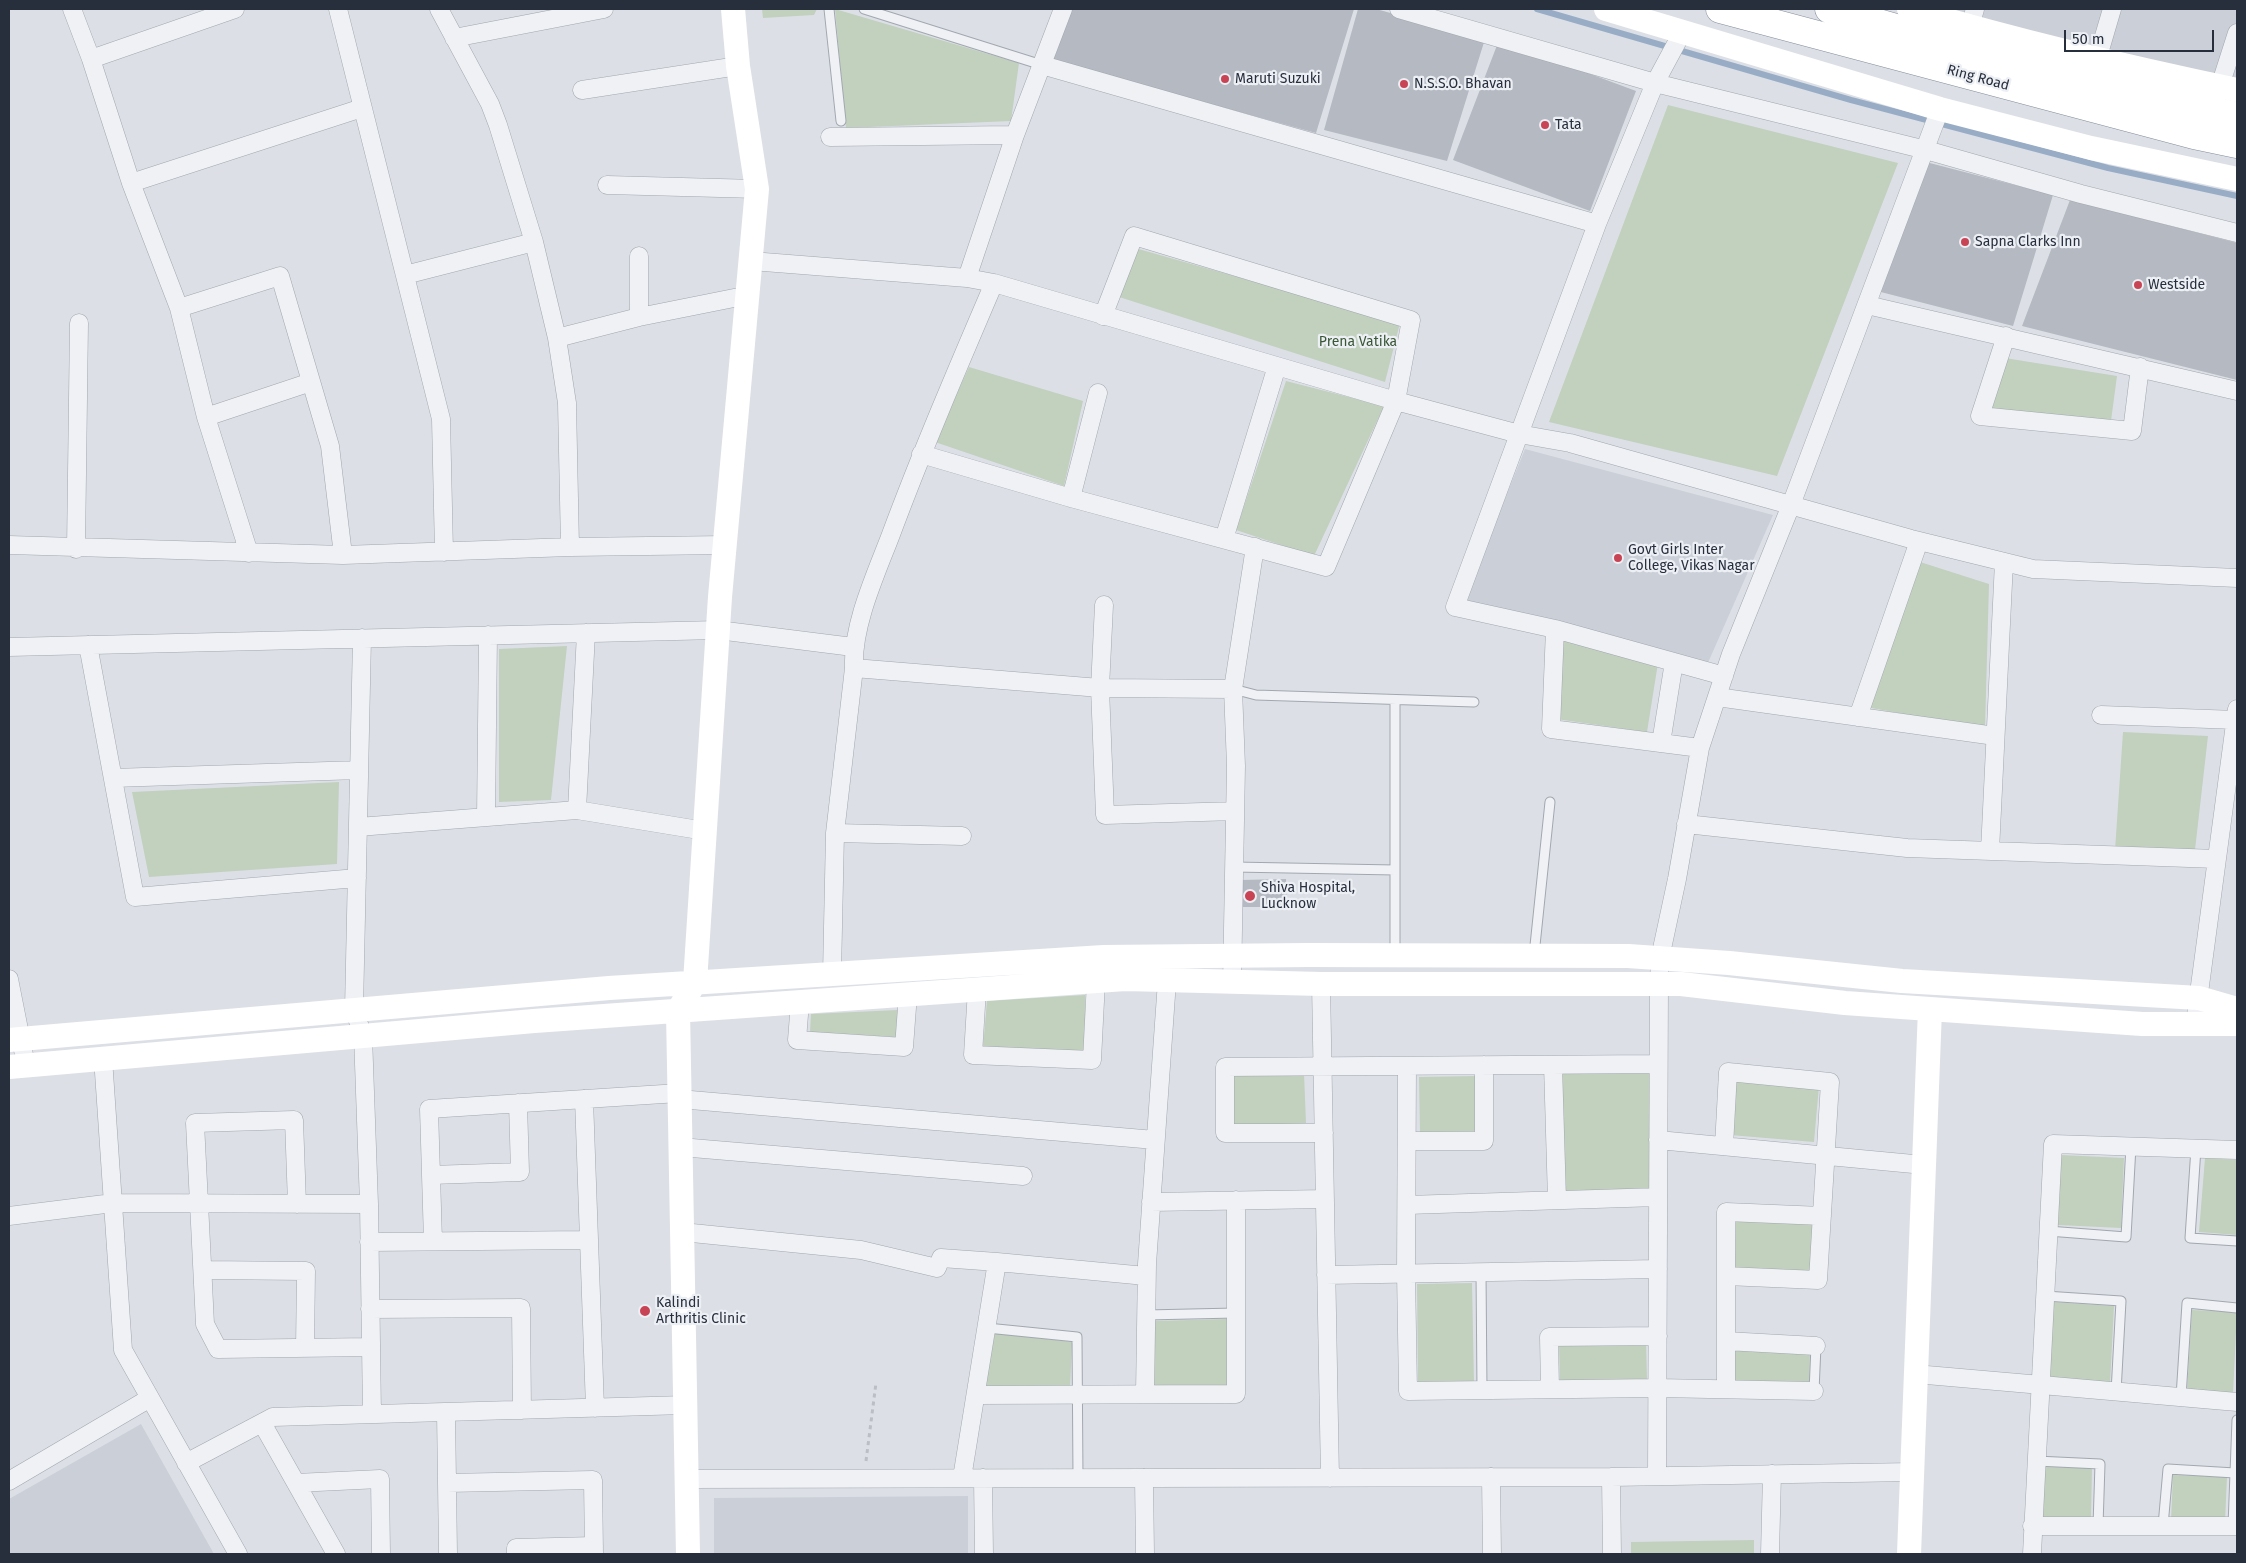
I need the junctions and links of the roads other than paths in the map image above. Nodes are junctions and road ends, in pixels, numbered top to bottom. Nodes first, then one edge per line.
1 (72, 9) edge
2 (235, 9) edge
3 (338, 9) edge
4 (439, 9) edge
5 (604, 9) edge
6 (733, 9) edge
7 (829, 9) edge
8 (864, 9) edge
9 (1062, 9) edge
10 (1399, 9) edge
11 (1606, 9) edge
12 (1720, 9) edge
13 (1830, 9) edge
14 (1909, 9) edge
15 (2112, 9) edge
16 (206, 13) edge
17 (1970, 28) edge
18 (2237, 33) edge
19 (1681, 36) junction
20 (454, 38) junction
21 (91, 59) junction
22 (2097, 60) junction
23 (1042, 65) junction
24 (738, 66) junction
25 (1655, 83) junction
26 (2229, 88) edge
27 (582, 90) dead end
28 (362, 108) junction
29 (2237, 116) edge
30 (1937, 119) junction
31 (840, 121) dead end
32 (1015, 135) junction
33 (830, 137) dead end
34 (2237, 144) edge
35 (1926, 150) junction
36 (2237, 179) edge
37 (131, 183) junction
38 (607, 185) dead end
39 (757, 190) junction
40 (1597, 224) junction
41 (2237, 233) edge
42 (534, 242) junction
43 (638, 256) dead end
44 (752, 261) junction
45 (405, 275) junction
46 (967, 278) junction
47 (994, 283) junction
48 (748, 296) junction
49 (1868, 304) junction
50 (179, 308) junction
51 (1103, 316) junction
52 (639, 317) junction
53 (79, 323) dead end
54 (2006, 336) junction
55 (557, 338) junction
56 (1277, 366) junction
57 (2140, 367) junction
58 (311, 382) junction
59 (2237, 391) edge
60 (1098, 393) dead end
61 (1396, 401) junction
62 (206, 417) junction
63 (1519, 434) junction
64 (921, 454) junction
65 (1071, 498) junction
66 (1791, 505) junction
67 (1224, 539) junction
68 (1919, 541) junction
69 (726, 544) junction
70 (9, 545) edge
71 (570, 547) junction
72 (1255, 547) junction
73 (76, 549) junction
74 (444, 552) junction
75 (249, 553) junction
76 (343, 556) junction
77 (2004, 562) junction
78 (2237, 578) edge
79 (1104, 605) dead end
80 (1555, 629) junction
81 (718, 630) junction
82 (586, 633) junction
83 (488, 635) junction
84 (362, 638) junction
85 (88, 645) junction
86 (9, 647) edge
87 (853, 647) junction
88 (1674, 662) junction
89 (854, 668) junction
90 (1724, 676) junction
91 (1100, 688) junction
92 (1233, 689) junction
93 (1717, 697) junction
94 (1395, 700) junction
95 (1474, 702) dead end
96 (2101, 715) dead end
97 (2237, 715) edge
98 (1858, 717) junction
99 (1995, 736) junction
100 (1661, 743) junction
101 (1700, 748) junction
102 (359, 770) junction
103 (113, 778) junction
104 (1550, 802) dead end
105 (577, 810) junction
106 (1235, 811) junction
107 (486, 817) junction
108 (1686, 824) junction
109 (358, 827) junction
110 (705, 831) junction
111 (835, 832) junction
112 (962, 836) dead end
113 (1990, 851) junction
114 (2217, 859) junction
115 (1234, 867) junction
116 (1395, 870) junction
117 (357, 878) junction
118 (1395, 955) junction
119 (1534, 955) junction
120 (1232, 956) junction
121 (1660, 958) junction
122 (832, 974) junction
123 (9, 979) edge
124 (1096, 981) junction
125 (1167, 981) junction
126 (695, 982) junction
127 (1232, 983) junction
128 (1531, 983) junction
129 (1321, 984) junction
130 (1394, 984) junction
131 (1659, 984) junction
132 (976, 989) junction
133 (908, 994) junction
134 (2199, 998) junction
135 (800, 1002) junction
136 (354, 1009) junction
137 (1930, 1009) junction
138 (2237, 1009) edge
139 (678, 1011) junction
140 (2194, 1023) junction
141 (2237, 1024) edge
142 (363, 1036) junction
143 (15, 1039) edge
144 (103, 1058) junction
145 (1658, 1064) junction
146 (1484, 1065) junction
147 (1553, 1065) junction
148 (17, 1066) edge
149 (1322, 1066) junction
150 (1407, 1066) junction
151 (679, 1096) junction
152 (584, 1099) junction
153 (518, 1103) junction
154 (1324, 1132) junction
155 (1155, 1140) junction
156 (1658, 1140) junction
157 (1407, 1141) junction
158 (1724, 1146) junction
159 (2131, 1146) junction
160 (680, 1147) junction
161 (2196, 1148) junction
162 (2237, 1150) edge
163 (1827, 1156) junction
164 (1924, 1165) junction
165 (431, 1174) junction
166 (1023, 1176) dead end
167 (1658, 1197) junction
168 (1325, 1198) junction
169 (1236, 1200) junction
170 (1557, 1200) junction
171 (1151, 1202) junction
172 (113, 1203) junction
173 (200, 1203) junction
174 (297, 1204) junction
175 (368, 1204) junction
176 (1407, 1204) junction
177 (9, 1216) edge
178 (1822, 1216) junction
179 (2048, 1231) junction
180 (682, 1232) junction
181 (589, 1240) junction
182 (433, 1241) junction
183 (2237, 1241) edge
184 (369, 1242) junction
185 (997, 1262) junction
186 (1658, 1269) junction
187 (203, 1270) junction
188 (1481, 1272) junction
189 (1406, 1273) junction
190 (1326, 1275) junction
191 (1146, 1276) junction
192 (1726, 1276) junction
193 (2045, 1296) junction
194 (2237, 1308) edge
195 (370, 1309) junction
196 (1235, 1313) junction
197 (1146, 1315) junction
198 (987, 1328) junction
199 (1658, 1336) junction
200 (1726, 1341) junction
201 (1816, 1346) joint
202 (371, 1347) junction
203 (305, 1348) junction
204 (1915, 1374) junction
205 (2040, 1385) junction
206 (1657, 1388) junction
207 (1550, 1389) junction
208 (1726, 1389) junction
209 (1482, 1390) junction
210 (1814, 1390) joint
211 (2116, 1392) junction
212 (1145, 1394) junction
213 (976, 1395) junction
214 (1078, 1395) junction
215 (2181, 1397) junction
216 (150, 1398) junction
217 (2237, 1402) edge
218 (685, 1405) junction
219 (595, 1408) junction
220 (522, 1410) junction
221 (446, 1412) junction
222 (372, 1414) junction
223 (2237, 1420) edge
224 (262, 1423) junction
225 (2036, 1461) junction
226 (186, 1462) junction
227 (1912, 1472) junction
228 (2235, 1473) junction
229 (1772, 1474) junction
230 (1611, 1476) junction
231 (1657, 1476) junction
232 (1491, 1477) junction
233 (962, 1478) junction
234 (983, 1478) junction
235 (1078, 1478) junction
236 (1144, 1478) junction
237 (1330, 1478) junction
238 (686, 1479) junction
239 (9, 1481) edge
240 (447, 1482) junction
241 (296, 1483) junction
242 (2032, 1526) junction
243 (2098, 1526) junction
244 (2163, 1526) junction
245 (2235, 1526) edge
246 (594, 1550) edge
247 (238, 1554) edge
248 (336, 1554) edge
249 (381, 1554) edge
250 (448, 1554) edge
251 (516, 1554) edge
252 (688, 1554) edge
253 (984, 1554) edge
254 (1145, 1554) edge
255 (1492, 1554) edge
256 (1612, 1554) edge
257 (1770, 1554) edge
258 (1908, 1554) edge
259 (2032, 1554) edge

1 - 21 street
2 - 16 street
3 - 28 street
4 - 20 street
5 - 20 street
6 - 24 street
7 - 31 lane
8 - 23 lane
9 - 23 street
10 - 25 street
11 - 19 street
12 - 34 highway, Ring Road
13 - 17 highway, Ring Road
14 - 17 street
15 - 22 street
16 - 21 street
17 - 22 street
17 - 29 highway, Ring Road
18 - 26 street
19 - 25 street
19 - 30 street
20 - 42 street
21 - 37 street
22 - 26 street
23 - 32 street
23 - 40 street
24 - 27 street
24 - 39 street
25 - 35 street
25 - 40 street
28 - 37 street
28 - 45 street
30 - 35 street
30 - 36 street
32 - 33 street
32 - 46 street
35 - 41 street
35 - 49 street
37 - 50 street
38 - 39 street
39 - 44 street
40 - 63 street
42 - 45 street
42 - 55 street
43 - 52 street
44 - 46 street
44 - 48 street
45 - 74 street
46 - 47 street
47 - 51 street
47 - 64 street
48 - 52 street
48 - 69 street
49 - 54 street
49 - 66 street
50 - 58 street
50 - 62 street
51 - 56 street
51 - 61 street
52 - 55 street
53 - 73 street
54 - 57 street
54 - 57 street
55 - 71 street
56 - 61 street
56 - 67 street
57 - 59 street
58 - 62 street
58 - 76 street
60 - 65 street
61 - 63 street
61 - 72 street
62 - 75 street
63 - 66 street
63 - 80 street
64 - 65 street
64 - 87 street
65 - 67 street
66 - 68 street
66 - 90 street
67 - 72 street
68 - 77 street
68 - 98 street
69 - 71 street
69 - 81 street
70 - 73 street
71 - 74 street
72 - 92 street
73 - 75 street
74 - 76 street
75 - 76 street
77 - 78 street
77 - 99 street
79 - 91 street
80 - 88 street
80 - 100 street
81 - 82 street
81 - 87 street
81 - 110 street
82 - 83 street
82 - 105 street
83 - 84 street
83 - 107 street
84 - 85 street
84 - 102 street
85 - 86 street
85 - 103 street
87 - 89 street
88 - 90 street
88 - 100 street
89 - 91 street
89 - 111 street
90 - 93 street
91 - 92 street
91 - 106 street
92 - 94 lane
92 - 106 street
93 - 98 street
93 - 101 street
94 - 95 lane
94 - 116 lane
96 - 97 street
97 - 114 street
98 - 99 street
99 - 113 street
100 - 101 street
101 - 108 street
102 - 103 street
102 - 109 street
103 - 117 street
104 - 119 lane
105 - 107 street
105 - 110 street
106 - 115 street
107 - 109 street
108 - 113 street
108 - 121 street
109 - 117 street
110 - 126 street
111 - 112 street
111 - 122 street
113 - 114 street
114 - 134 street
115 - 116 lane
115 - 120 street
116 - 118 lane
117 - 136 street
118 - 119 street
118 - 120 street
118 - 130 street
119 - 121 street
119 - 128 street
120 - 122 street
120 - 127 street
121 - 131 street
121 - 134 street
122 - 126 street
123 - 143 street
124 - 125 street
124 - 132 street
124 - 132 street
125 - 127 street
125 - 155 street
126 - 136 street
126 - 139 street
127 - 129 street
128 - 130 street
128 - 131 street
129 - 130 street
129 - 149 street
131 - 137 street
131 - 145 street
132 - 133 street
133 - 135 street
133 - 135 street
134 - 138 street
134 - 140 street
135 - 139 street
136 - 142 street
136 - 143 street
137 - 140 street
137 - 164 street
139 - 142 street
139 - 151 street
140 - 141 street
142 - 144 street
142 - 175 street
143 - 148 street
144 - 148 street
144 - 172 street
145 - 147 street
145 - 156 street
146 - 147 street
146 - 150 street
146 - 157 street
147 - 170 street
149 - 150 street
149 - 154 street
149 - 154 street
150 - 157 street
151 - 152 street
151 - 155 street
151 - 160 street
152 - 153 street
152 - 181 street
153 - 165 street
153 - 165 street
154 - 168 street
155 - 171 street
156 - 158 street
156 - 167 street
157 - 176 street
158 - 163 street
158 - 163 street
159 - 161 street
159 - 179 street
159 - 179 lane
160 - 166 street
160 - 180 street
161 - 162 street
161 - 183 lane
163 - 164 street
163 - 178 street
164 - 204 street
165 - 182 street
167 - 170 street
167 - 186 street
168 - 169 street
168 - 190 street
169 - 171 street
169 - 196 street
170 - 176 street
171 - 191 street
172 - 173 street
172 - 177 street
172 - 216 street
173 - 174 street
173 - 174 street
173 - 187 street
174 - 175 street
175 - 184 street
176 - 189 street
178 - 192 street
178 - 192 street
179 - 193 street
180 - 185 street
180 - 218 street
181 - 182 street
181 - 219 street
182 - 184 street
184 - 195 street
185 - 191 street
185 - 198 street
186 - 188 street
186 - 199 street
187 - 203 street
187 - 203 street
188 - 189 street
188 - 209 lane
189 - 190 street
189 - 209 street
190 - 237 street
191 - 197 street
192 - 200 street
193 - 205 street
193 - 211 lane
194 - 215 lane
195 - 202 street
195 - 220 street
196 - 197 lane
196 - 212 street
197 - 212 street
198 - 213 street
198 - 214 lane
199 - 206 street
199 - 207 street
200 - 201 street
200 - 208 street
201 - 210 lane
202 - 203 street
202 - 222 street
204 - 205 street
204 - 227 street
205 - 211 street
205 - 225 street
206 - 207 street
206 - 208 street
206 - 231 street
207 - 209 street
208 - 210 street
211 - 215 street
212 - 214 street
213 - 214 street
213 - 233 street
214 - 235 lane
215 - 217 street
216 - 226 street
216 - 239 street
218 - 219 street
218 - 238 street
219 - 220 street
220 - 221 street
221 - 222 street
221 - 240 street
222 - 224 street
223 - 228 lane
224 - 226 street
224 - 241 street
225 - 242 street
225 - 243 lane
226 - 247 street
227 - 229 street
227 - 258 street
228 - 244 lane
228 - 245 lane
229 - 231 street
229 - 257 street
230 - 231 street
230 - 232 street
230 - 256 street
232 - 237 street
232 - 255 street
233 - 234 street
233 - 238 street
234 - 235 street
234 - 253 street
235 - 236 street
236 - 237 street
236 - 254 street
238 - 252 street
240 - 246 street
240 - 250 street
241 - 248 street
241 - 249 street
242 - 243 street
242 - 259 street
243 - 244 street
244 - 245 street
246 - 251 street

